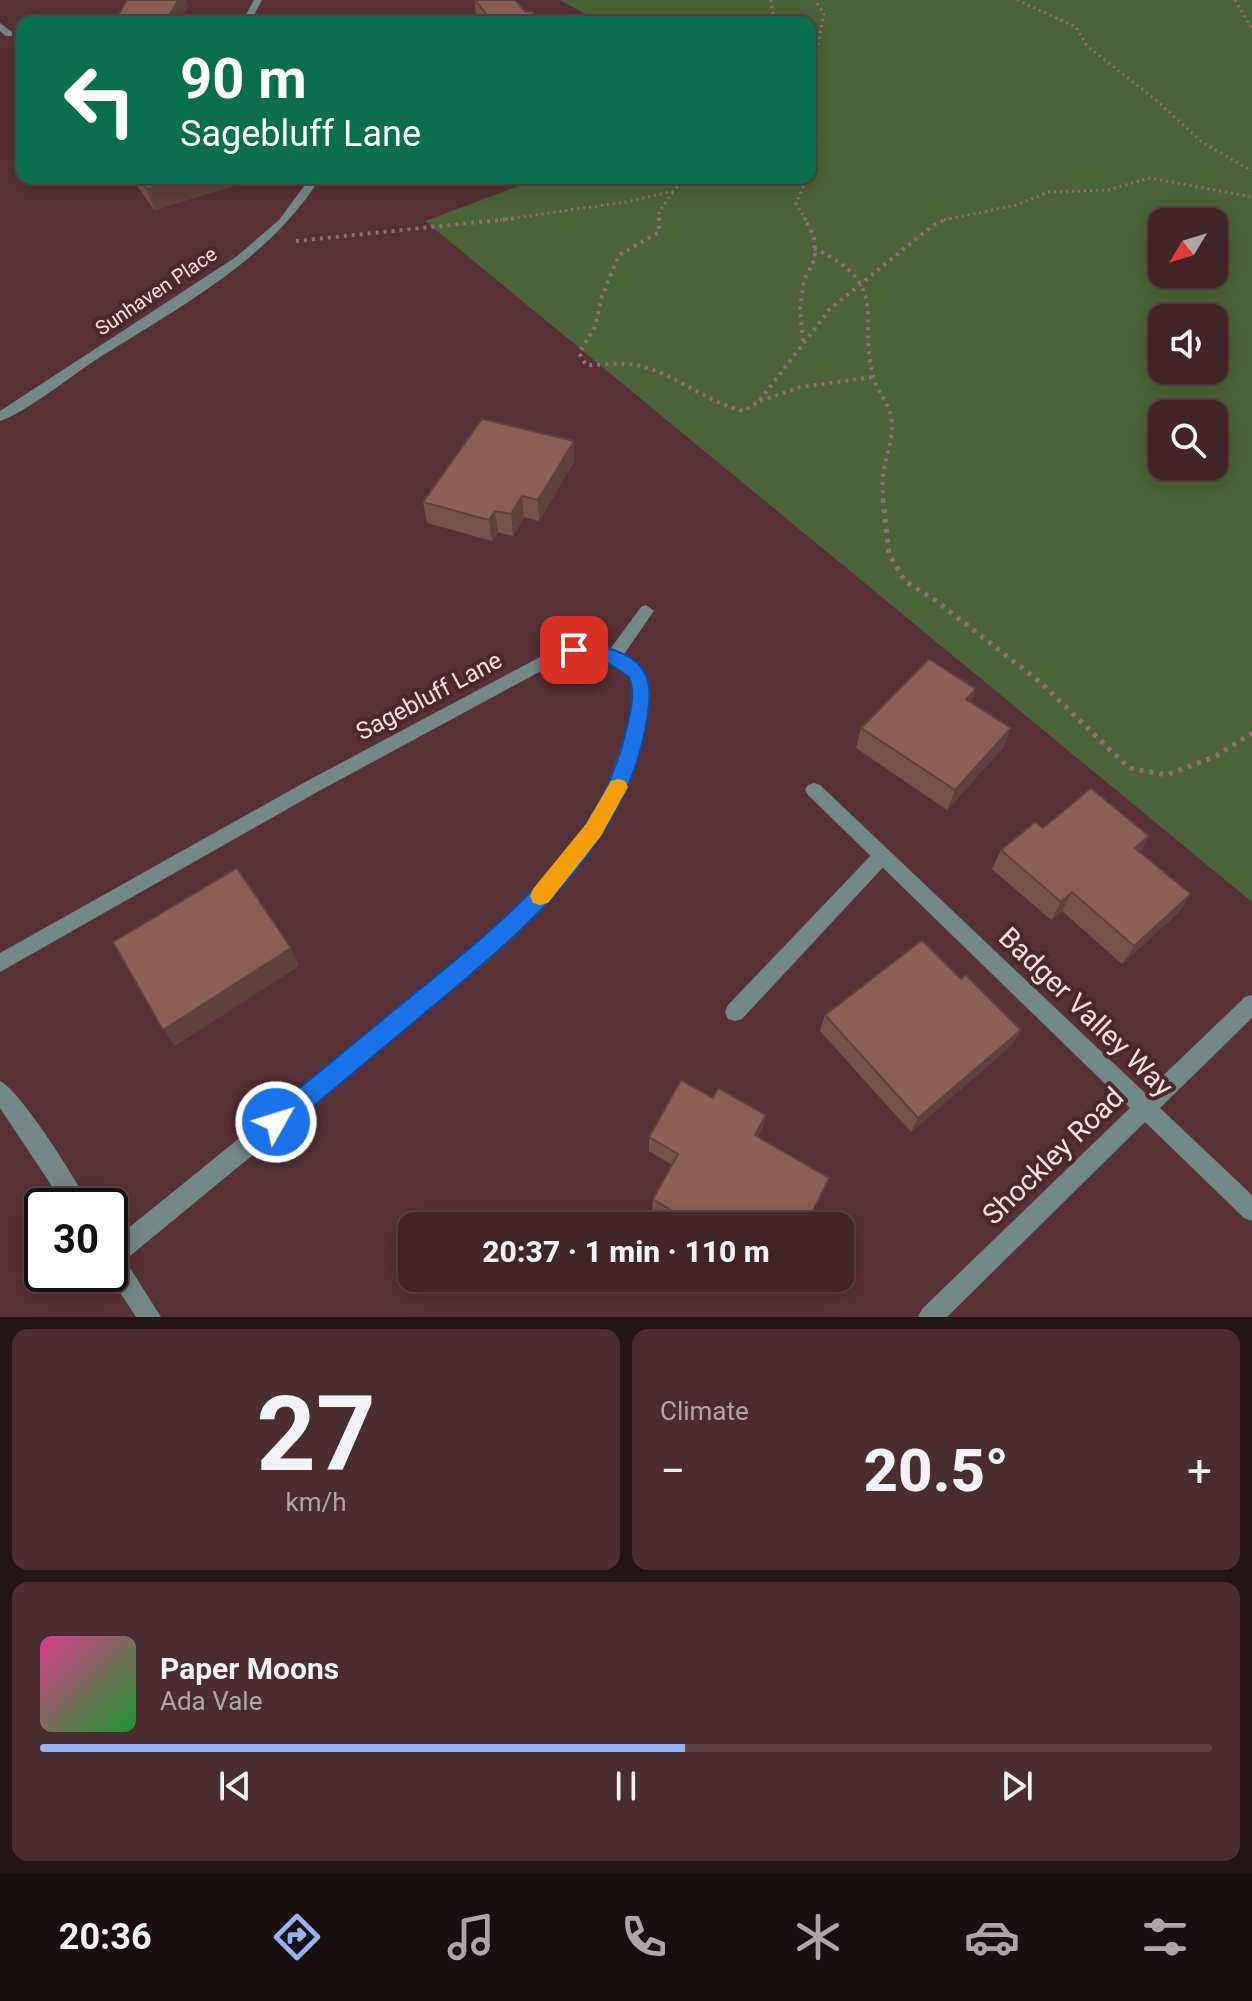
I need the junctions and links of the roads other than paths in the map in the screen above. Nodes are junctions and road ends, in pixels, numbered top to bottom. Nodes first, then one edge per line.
1 (0, 26) edge
2 (9, 34) dead end
3 (312, 184) edge
4 (0, 417) edge
5 (646, 611) dead end
6 (614, 656) junction
7 (814, 790) dead end
8 (882, 856) junction
9 (0, 963) edge
10 (1252, 1004) edge
11 (735, 1012) dead end
12 (0, 1091) edge
13 (1146, 1107) junction
14 (66, 1188) edge
15 (1252, 1210) edge
16 (128, 1242) edge
17 (128, 1283) edge
18 (149, 1317) edge
19 (930, 1317) edge

1 - 2 street
3 - 4 street, Sunhaven Place
5 - 6 street
6 - 9 street, Sagebluff Lane
6 - 16 street
7 - 8 street, Badger Valley Way
8 - 11 street
8 - 13 street, Badger Valley Way
10 - 13 street, Shockley Road
12 - 14 street
13 - 15 street, Badger Valley Way
13 - 19 street, Shockley Road
17 - 18 street

